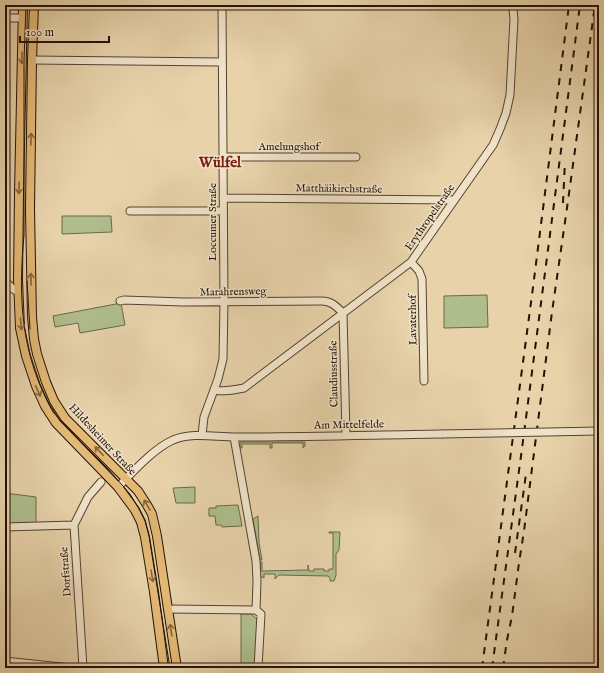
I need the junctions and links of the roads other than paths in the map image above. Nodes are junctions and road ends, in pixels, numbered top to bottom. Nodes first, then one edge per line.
1 (23, 5) edge
2 (34, 5) edge
3 (222, 5) edge
4 (511, 6) dead end
5 (5, 18) edge
6 (23, 18) junction
7 (32, 60) junction
8 (222, 62) junction
9 (223, 157) junction
10 (356, 157) dead end
11 (223, 198) junction
12 (454, 200) junction
13 (130, 211) dead end
14 (223, 211) junction
15 (411, 262) junction
16 (5, 281) edge
17 (18, 292) junction
18 (120, 301) dead end
19 (224, 302) junction
20 (343, 313) junction
21 (424, 381) dead end
22 (214, 390) junction
23 (599, 431) edge
24 (202, 435) junction
25 (346, 436) junction
26 (234, 437) junction
27 (126, 479) junction
28 (101, 482) dead end
29 (118, 487) junction
30 (74, 524) junction
31 (5, 527) edge
32 (168, 609) junction
33 (256, 610) junction
34 (5, 661) edge
35 (70, 668) edge
36 (83, 668) edge
37 (164, 668) edge
38 (177, 668) edge
39 (258, 668) edge

1 - 6 main road, Hildesheimer Straße
2 - 7 main road, Hildesheimer Straße
3 - 8 street, Loccumer Straße
4 - 12 street, Erythropelstraße
5 - 6 street
6 -> 17 main road, Hildesheimer Straße
7 - 8 street
27 -> 7 main road, Hildesheimer Straße
8 - 9 street, Loccumer Straße
9 - 10 street, Amelungshof
9 - 11 street, Loccumer Straße
11 - 12 street, Matthäikirchstraße
11 - 14 street, Loccumer Straße
12 - 15 street, Erythropelstraße
13 - 14 street
14 - 19 street, Loccumer Straße
15 - 20 street, Erythropelstraße
15 - 21 street, Lavaterhof
16 - 17 street
17 -> 29 main road, Hildesheimer Straße
18 - 19 street, Marahrensweg
19 - 20 street, Marahrensweg
19 - 22 street, Loccumer Straße
20 - 22 street, Erythropelstraße
20 - 25 street, Claudiusstraße
22 - 24 street, Loccumer Straße
23 - 25 street, Am Mittelfelde, bridge
24 - 26 street, Am Mittelfelde
24 - 27 street, Am Mittelfelde
25 - 26 street, Am Mittelfelde
26 - 33 street
27 - 29 street, Am Mittelfelde
32 -> 27 main road, Hildesheimer Straße
28 - 30 street
29 -> 37 main road, Hildesheimer Straße
30 - 31 street
30 - 36 street, Dorfstraße
32 - 33 street
38 -> 32 main road, Hildesheimer Straße
33 - 39 street
34 - 35 street

